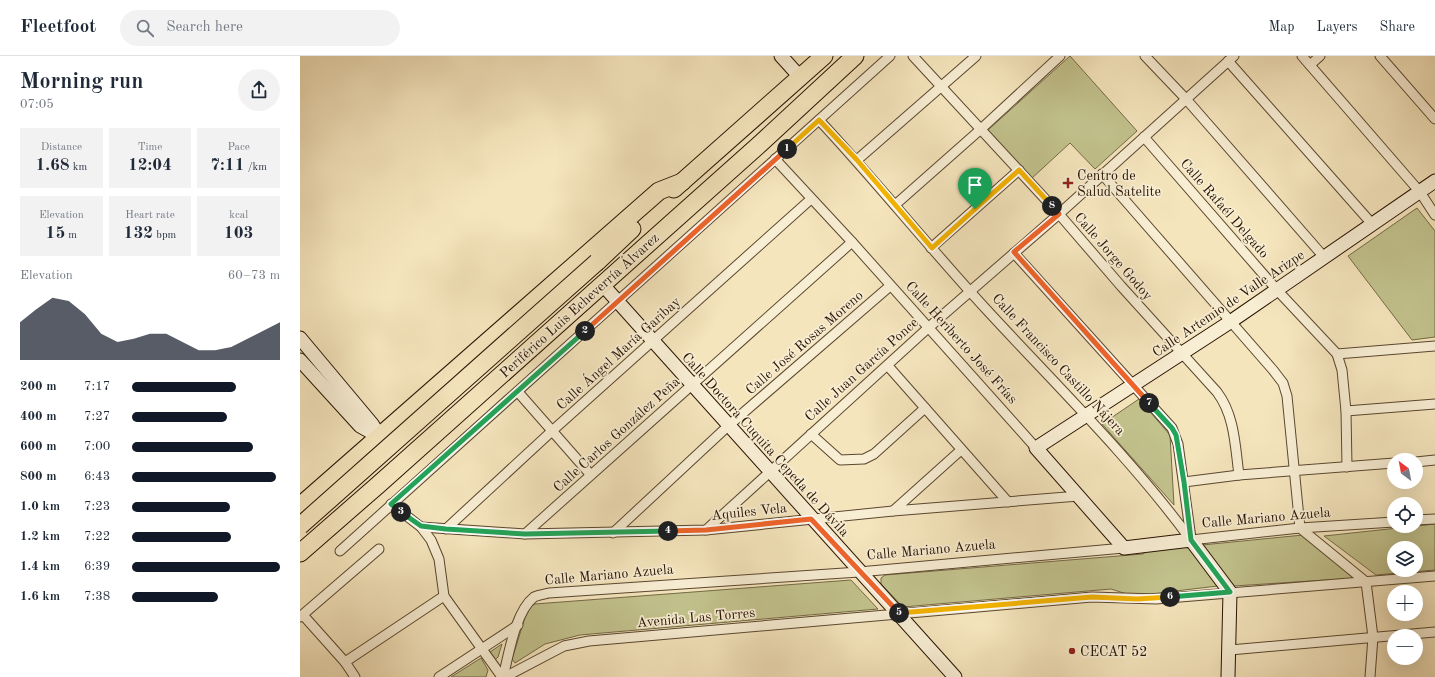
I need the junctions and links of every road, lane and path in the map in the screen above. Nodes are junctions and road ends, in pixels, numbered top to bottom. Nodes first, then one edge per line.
1 (781, 56) edge
2 (855, 56) edge
3 (890, 56) edge
4 (913, 56) edge
5 (976, 56) edge
6 (1060, 56) edge
7 (1146, 56) edge
8 (1302, 56) edge
9 (1320, 56) edge
10 (1380, 56) edge
11 (817, 58) edge
12 (1231, 59) edge
13 (1310, 65) junction
14 (800, 77) junction
15 (942, 87) junction
16 (1186, 99) junction
17 (1435, 119) edge
18 (819, 120) junction
19 (981, 129) junction
20 (1144, 137) junction
21 (775, 159) junction
22 (857, 160) junction
23 (1019, 170) junction
24 (1102, 174) junction
25 (1435, 181) edge
26 (682, 182) junction
27 (1420, 192) junction
28 (811, 199) junction
29 (895, 205) junction
30 (1059, 214) junction
31 (1435, 215) edge
32 (1373, 225) junction
33 (852, 242) junction
34 (932, 248) junction
35 (1014, 252) junction
36 (1324, 257) junction
37 (602, 284) junction
38 (890, 286) junction
39 (1277, 290) junction
40 (970, 291) junction
41 (617, 301) junction
42 (1230, 322) junction
43 (928, 328) junction
44 (653, 341) junction
45 (302, 345) edge
46 (1435, 346) edge
47 (1181, 354) junction
48 (1337, 354) junction
49 (300, 360) edge
50 (888, 366) junction
51 (693, 384) junction
52 (1133, 386) junction
53 (518, 392) junction
54 (1435, 404) edge
55 (411, 408) junction
56 (925, 408) junction
57 (1346, 411) junction
58 (1085, 417) junction
59 (360, 426) junction
60 (728, 426) junction
61 (552, 431) junction
62 (811, 434) junction
63 (380, 437) junction
64 (432, 437) junction
65 (1036, 448) junction
66 (961, 450) junction
67 (359, 454) junction
68 (1435, 460) edge
69 (1423, 461) edge
70 (1387, 464) edge
71 (343, 467) junction
72 (1347, 467) junction
73 (769, 471) junction
74 (1294, 472) junction
75 (590, 474) junction
76 (1239, 476) junction
77 (1184, 482) junction
78 (373, 489) junction
79 (1079, 496) junction
80 (1008, 502) junction
81 (391, 504) junction
82 (300, 506) edge
83 (893, 511) junction
84 (811, 519) junction
85 (1435, 519) edge
86 (1423, 520) edge
87 (1387, 522) edge
88 (300, 526) edge
89 (421, 526) junction
90 (1300, 528) junction
91 (446, 529) junction
92 (706, 530) junction
93 (613, 533) junction
94 (525, 534) junction
95 (1191, 540) junction
96 (1124, 548) junction
97 (379, 549) dead end
98 (340, 551) dead end
99 (300, 552) edge
100 (859, 572) junction
101 (1435, 576) edge
102 (1366, 582) junction
103 (1230, 592) junction
104 (444, 596) junction
105 (898, 613) junction
106 (301, 616) edge
107 (518, 625) junction
108 (1435, 632) edge
109 (1373, 637) junction
110 (481, 649) junction
111 (1230, 650) junction
112 (344, 662) junction
113 (354, 677) edge
114 (439, 677) edge
115 (503, 677) edge
116 (955, 677) edge
117 (1228, 677) edge
118 (1370, 677) edge

1 - 14 street
2 - 37 highway, Periférico Luis Echeverría Álvarez
3 - 18 street
4 - 15 street, Calle Jorge Godoy
5 - 15 street
6 - 19 street
7 - 16 street
8 - 13 street
9 - 13 street
10 - 17 street
11 - 14 highway, Periférico Luis Echeverría Álvarez
12 - 16 street, Calle Juan García Ponce
12 - 32 street
13 - 27 street
14 - 26 highway, Periférico Luis Echeverría Álvarez
15 - 19 street, Calle Jorge Godoy
15 - 22 street
16 - 20 street, Calle Juan García Ponce
16 - 36 street
18 - 21 street
18 - 22 street, Calle Francisco Castillo Nájera
19 - 23 street, Calle Jorge Godoy
19 - 29 street
20 - 24 street, Calle Juan García Ponce
20 - 39 street, Calle Rafaél Delgado
21 - 28 street, Calle Heriberto José Frías
21 - 41 street
22 - 29 street, Calle Francisco Castillo Nájera
23 - 30 street, Calle Jorge Godoy
23 - 34 street
24 - 30 street, Calle Juan García Ponce
24 - 42 street
25 - 27 street, Calle Artemio de Valle Arizpe
26 - 55 highway
26 - 88 highway, Periférico Luis Echeverría Álvarez, bridge
27 - 31 street
27 - 32 street, Calle Artemio de Valle Arizpe
28 - 33 street, Calle Heriberto José Frías
28 - 44 street, Calle Ángel María Garibay
29 - 34 street, Calle Francisco Castillo Nájera
30 - 35 street, Calle Juan García Ponce
30 - 47 street, Calle Jorge Godoy
32 - 36 street, Calle Artemio de Valle Arizpe
33 - 38 street, Calle Heriberto José Frías
33 - 51 street, Calle Carlos González Peña
34 - 40 street, Calle Francisco Castillo Nájera
35 - 40 street, Calle Juan García Ponce
35 - 52 street
36 - 39 street, Calle Artemio de Valle Arizpe
37 - 41 street, Calle Doctora Cuquita Cepeda de Dávila
37 - 64 highway, Periférico Luis Echeverría Álvarez
38 - 43 street, Calle Heriberto José Frías
38 - 60 street, Calle José Rosas Moreno
39 - 42 street, Calle Artemio de Valle Arizpe
39 - 48 street, Calle Rafaél Delgado
40 - 43 street, Calle Juan García Ponce
40 - 58 street, Calle Francisco Castillo Nájera
41 - 44 street, Calle Doctora Cuquita Cepeda de Dávila
41 - 53 street
42 - 47 street, Calle Artemio de Valle Arizpe
42 - 74 street
43 - 50 street, Calle Juan García Ponce
43 - 65 street, Calle Heriberto José Frías
44 - 51 street, Calle Doctora Cuquita Cepeda de Dávila
44 - 61 street, Calle Ángel María Garibay
45 - 63 street
46 - 48 street
47 - 52 street, Calle Artemio de Valle Arizpe
47 - 76 street, Calle Jorge Godoy
48 - 57 street, Calle Rafaél Delgado
49 - 59 street
50 - 56 street
50 - 62 street, Calle Juan García Ponce
51 - 60 street, Calle Doctora Cuquita Cepeda de Dávila
51 - 75 street, Calle Carlos González Peña
52 - 58 street, Calle Artemio de Valle Arizpe
52 - 77 street
53 - 61 street
53 - 81 street
54 - 57 street
55 - 63 highway
55 - 64 highway
56 - 62 street
56 - 66 street
57 - 72 street, Calle Rafaél Delgado
58 - 65 street, Calle Artemio de Valle Arizpe
58 - 95 street, Calle Francisco Castillo Nájera
59 - 63 street
59 - 67 street
60 - 73 street, Calle Doctora Cuquita Cepeda de Dávila
60 - 93 street, Calle José Rosas Moreno
61 - 75 street
61 - 91 street, Calle Ángel María Garibay
62 - 73 street, Calle Juan García Ponce
63 - 64 highway
63 - 67 highway
63 - 78 highway
64 - 78 highway, Periférico Luis Echeverría Álvarez
65 - 79 street, Calle Heriberto José Frías
66 - 80 street
66 - 83 street
67 - 71 highway
68 - 69 street
70 - 72 street
71 - 78 highway
71 - 82 highway
72 - 74 street
73 - 84 street, Calle Doctora Cuquita Cepeda de Dávila
73 - 92 street, Calle Juan García Ponce
74 - 76 street
74 - 90 street
75 - 94 street, Calle Carlos González Peña
76 - 77 street
77 - 95 street
78 - 99 highway, Periférico Luis Echeverría Álvarez
79 - 80 street, Aquiles Vela
79 - 96 street, Calle Heriberto José Frías
80 - 83 street, Aquiles Vela
81 - 89 street
81 - 98 street
83 - 84 street, Aquiles Vela
84 - 92 street, Aquiles Vela
84 - 100 street, Calle Doctora Cuquita Cepeda de Dávila
85 - 86 street
87 - 90 street, Calle Mariano Azuela
89 - 91 street, Aquiles Vela
89 - 104 street
90 - 95 street, Calle Mariano Azuela
90 - 102 street
91 - 94 street, Aquiles Vela
92 - 93 street, Aquiles Vela
93 - 94 street, Aquiles Vela
95 - 96 street, Calle Mariano Azuela
95 - 103 street, Calle Francisco Castillo Nájera
96 - 100 street, Calle Mariano Azuela
97 - 106 street
100 - 105 street, Calle Doctora Cuquita Cepeda de Dávila
100 - 107 street, Calle Mariano Azuela
101 - 102 street, Avenida Las Torres
102 - 103 street, Avenida Las Torres
102 - 109 street
103 - 105 street, Avenida Las Torres
103 - 111 street
104 - 110 street
104 - 112 street
105 - 115 street, Avenida Las Torres
105 - 116 street, Calle Doctora Cuquita Cepeda de Dávila
106 - 112 street
107 - 110 street
107 - 115 street, Calle Mariano Azuela
108 - 109 street
109 - 111 street
109 - 118 street
110 - 114 street
110 - 115 street
111 - 117 street
112 - 113 street

